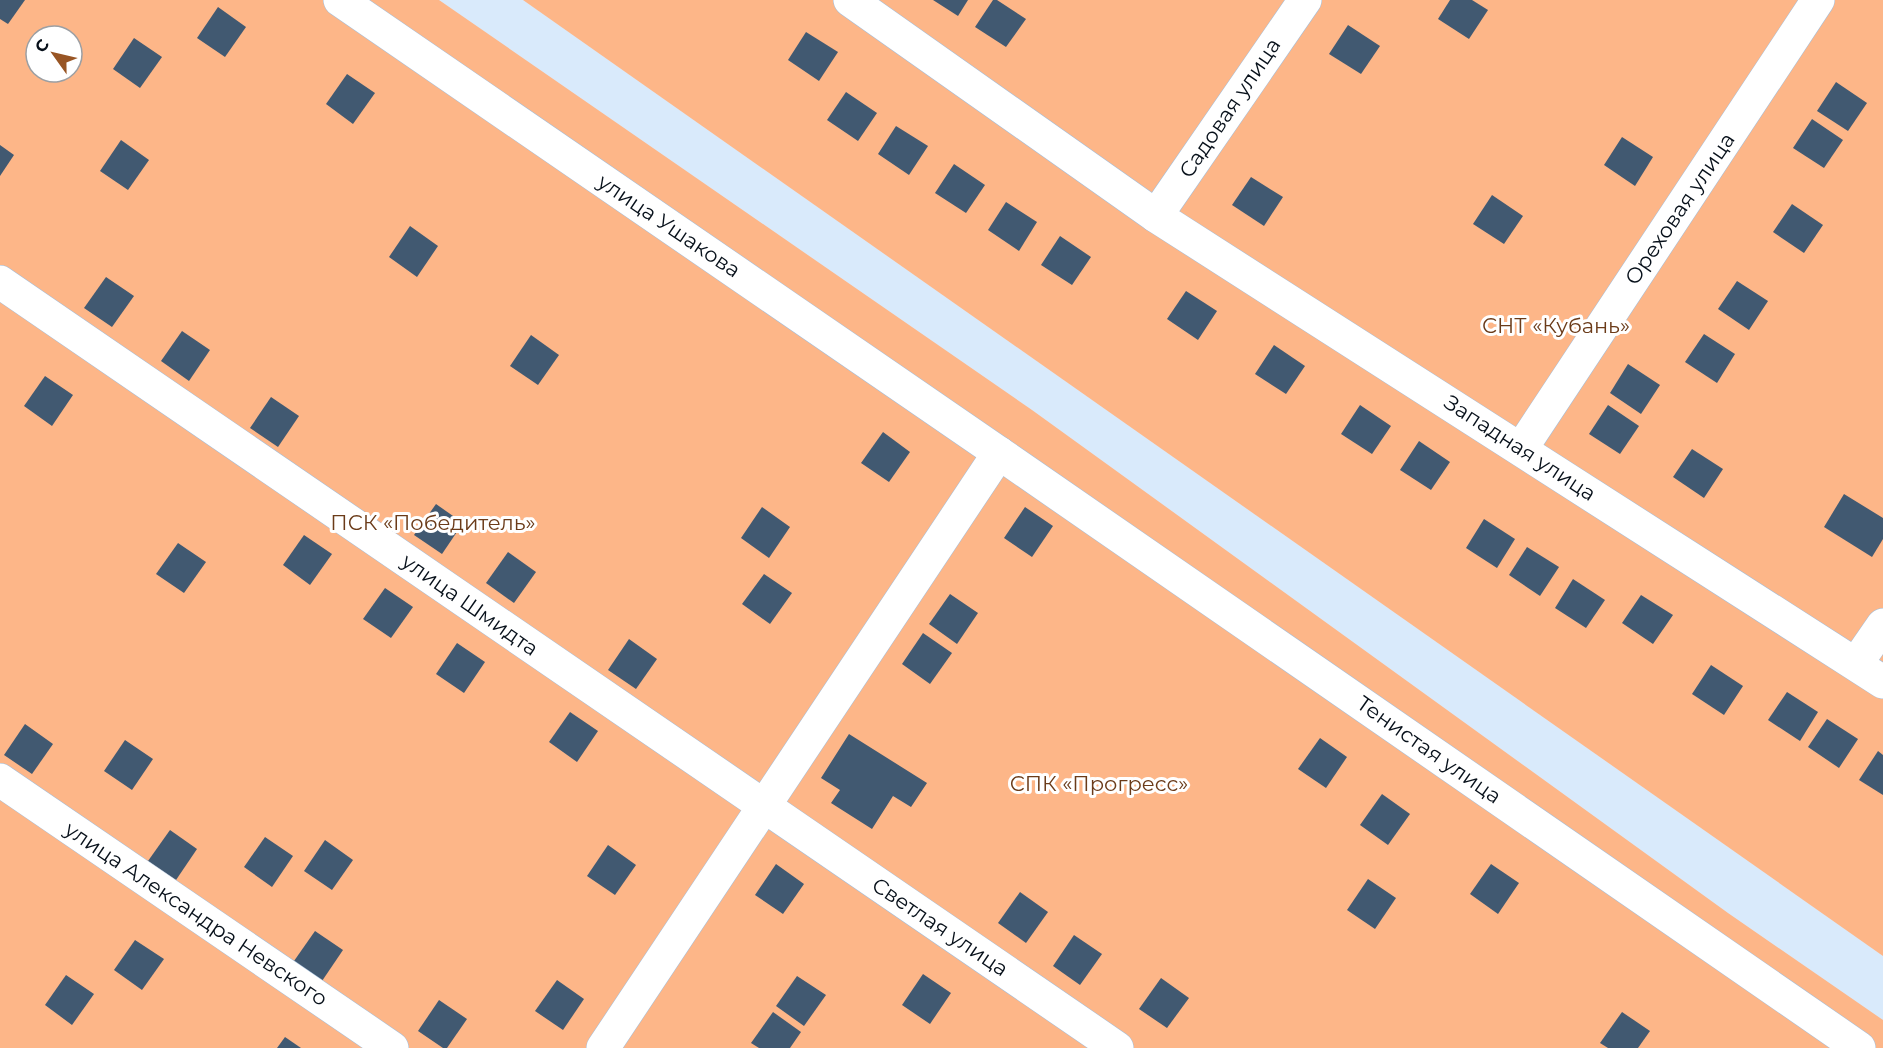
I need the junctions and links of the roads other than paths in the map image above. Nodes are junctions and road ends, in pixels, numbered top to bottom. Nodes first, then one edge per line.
1 (340, 0) edge
2 (850, 0) edge
3 (1305, 0) edge
4 (1818, 0) edge
5 (1156, 216) junction
6 (0, 282) edge
7 (1521, 449) junction
8 (999, 453) junction
9 (1883, 625) edge
10 (1856, 664) junction
11 (1883, 682) edge
12 (0, 780) edge
13 (762, 806) junction
14 (392, 1048) edge
15 (603, 1048) edge
16 (1117, 1048) edge
17 (1859, 1048) edge

1 - 8 street, улица Ушакова
2 - 5 street, Западная улица
3 - 5 street, Садовая улица
4 - 7 street, Ореховая улица
5 - 7 street, Западная улица
6 - 13 street, улица Шмидта
7 - 10 street, Западная улица
8 - 13 street
8 - 17 street, Тенистая улица
9 - 10 street
10 - 11 street, Западная улица
12 - 14 street, улица Александра Невского
13 - 15 street
13 - 16 street, Светлая улица

